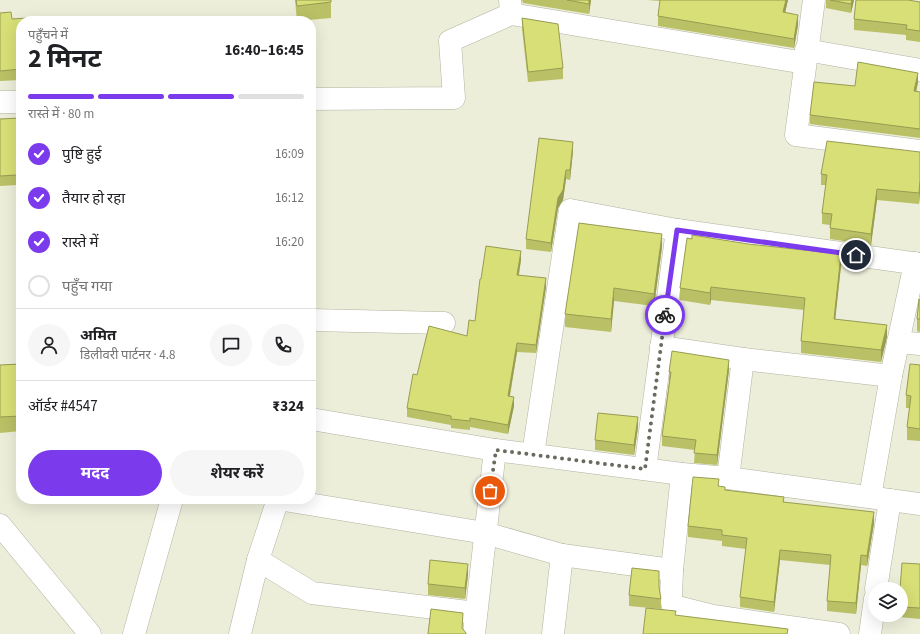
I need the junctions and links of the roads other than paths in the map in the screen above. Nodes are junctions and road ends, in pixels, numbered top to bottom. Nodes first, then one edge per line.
1 (814, 0) edge
2 (511, 7) edge
3 (806, 56) junction
4 (920, 70) edge
5 (316, 99) edge
6 (0, 102) edge
7 (16, 102) edge
8 (920, 152) edge
9 (677, 230) junction
10 (918, 263) edge
11 (316, 320) edge
12 (444, 323) dead end
13 (898, 342) junction
14 (920, 344) edge
15 (661, 347) junction
16 (743, 360) junction
17 (891, 376) junction
18 (316, 420) edge
19 (496, 450) junction
20 (533, 454) junction
21 (645, 469) junction
22 (682, 474) junction
23 (728, 478) junction
24 (880, 499) junction
25 (171, 504) edge
26 (276, 504) edge
27 (308, 504) edge
28 (920, 504) edge
29 (0, 525) edge
30 (485, 533) junction
31 (562, 555) junction
32 (258, 560) junction
33 (672, 570) junction
34 (876, 582) edge
35 (872, 622) edge
36 (475, 624) edge
37 (712, 625) edge
38 (801, 632) edge
39 (90, 634) edge
40 (134, 634) edge
41 (240, 634) edge
42 (553, 634) edge
43 (839, 634) edge
44 (870, 634) edge

1 - 3 street
2 - 3 street
2 - 5 street
3 - 4 street
3 - 8 street
6 - 7 street
9 - 10 street
9 - 15 street
9 - 20 street
10 - 13 street
11 - 12 street
13 - 14 street
13 - 17 street
15 - 16 street
15 - 21 street
16 - 17 street
16 - 23 street
17 - 24 street
18 - 19 street
19 - 20 street
19 - 30 street
20 - 21 street
21 - 22 street
22 - 23 street
22 - 33 street
23 - 24 street
24 - 28 street
24 - 34 street
25 - 40 street
26 - 32 street
27 - 30 street
29 - 39 street
30 - 31 street
30 - 36 street
31 - 33 street
31 - 42 street
32 - 36 street
32 - 41 street
33 - 37 street
35 - 44 street
37 - 38 street
38 - 43 street

